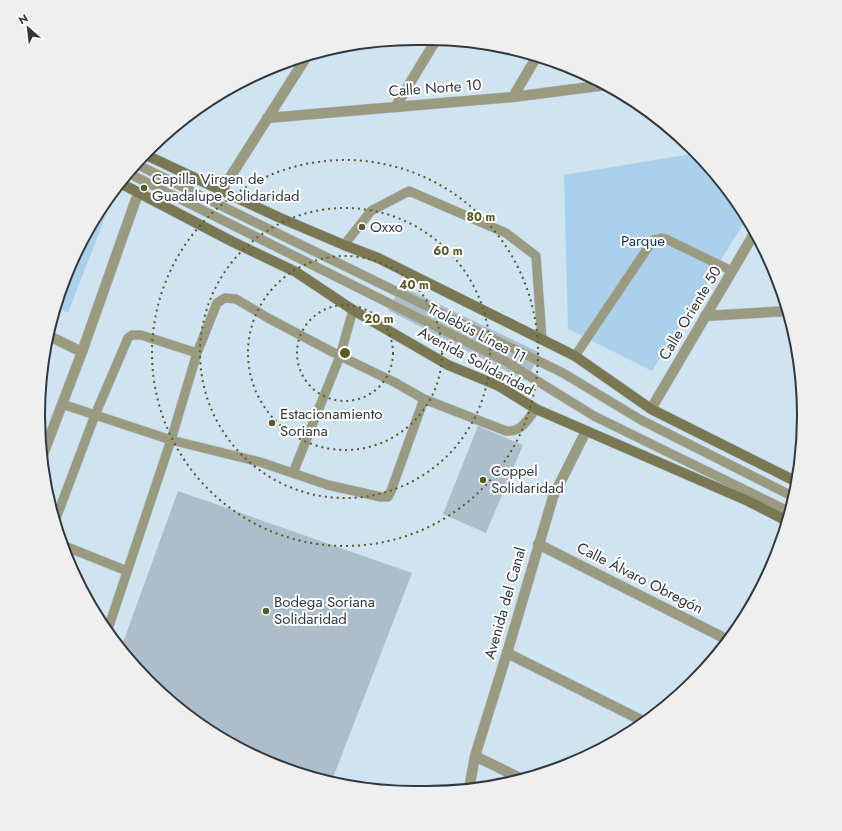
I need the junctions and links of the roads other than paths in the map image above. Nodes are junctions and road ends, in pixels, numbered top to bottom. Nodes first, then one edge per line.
1 (433, 45) edge
2 (534, 61) edge
3 (302, 63) edge
4 (597, 87) edge
5 (513, 97) junction
6 (396, 106) junction
7 (267, 118) junction
8 (151, 157) edge
9 (141, 167) edge
10 (133, 176) edge
11 (125, 186) edge
12 (222, 190) junction
13 (136, 199) dead end
14 (751, 237) edge
15 (344, 245) junction
16 (732, 271) junction
17 (353, 310) junction
18 (781, 311) edge
19 (705, 316) junction
20 (54, 337) edge
21 (542, 340) junction
22 (82, 352) junction
23 (197, 353) junction
24 (340, 356) junction
25 (575, 356) junction
26 (424, 399) junction
27 (62, 404) junction
28 (536, 409) junction
29 (650, 409) junction
30 (95, 415) junction
31 (586, 431) junction
32 (171, 440) junction
33 (46, 445) edge
34 (293, 473) junction
35 (792, 479) edge
36 (788, 494) edge
37 (784, 509) edge
38 (58, 512) edge
39 (782, 518) edge
40 (538, 544) junction
41 (70, 548) edge
42 (127, 571) junction
43 (110, 624) edge
44 (723, 637) edge
45 (507, 653) junction
46 (639, 719) edge
47 (475, 756) junction
48 (514, 775) edge
49 (470, 783) edge

1 - 6 street
2 - 5 street
3 - 7 street
4 - 5 street, Calle Norte 10
5 - 6 street, Calle Norte 10
6 - 7 street, Calle Norte 10
7 - 12 street
8 - 12 street
9 - 36 lane, Trolebús Línea 11
10 - 37 lane, Trolebús Línea 11
11 - 17 street, Avenida Solidaridad
12 - 15 street
13 - 22 street
14 - 16 street, Calle Oriente 50
15 - 21 street
15 - 21 lane
16 - 19 street, Calle Oriente 50
16 - 25 lane
17 - 24 lane
17 - 28 street, Avenida Solidaridad
18 - 19 street
19 - 29 street, Calle Oriente 50
20 - 22 street
21 - 25 street
22 - 27 street
23 - 24 lane
23 - 30 lane
23 - 32 lane
24 - 26 lane
24 - 34 lane
25 - 29 street
26 - 28 lane
26 - 34 lane
27 - 30 lane
27 - 33 street
28 - 31 street, Avenida Solidaridad
29 - 35 street
30 - 32 lane
30 - 38 lane
31 - 39 street, Avenida Solidaridad
31 - 40 street, Avenida del Canal
32 - 34 lane
32 - 42 lane
40 - 44 street, Calle Álvaro Obregón
40 - 45 street, Avenida del Canal
41 - 42 lane
42 - 43 lane
45 - 46 street
45 - 47 street, Avenida del Canal
47 - 48 street
47 - 49 street, Avenida del Canal

